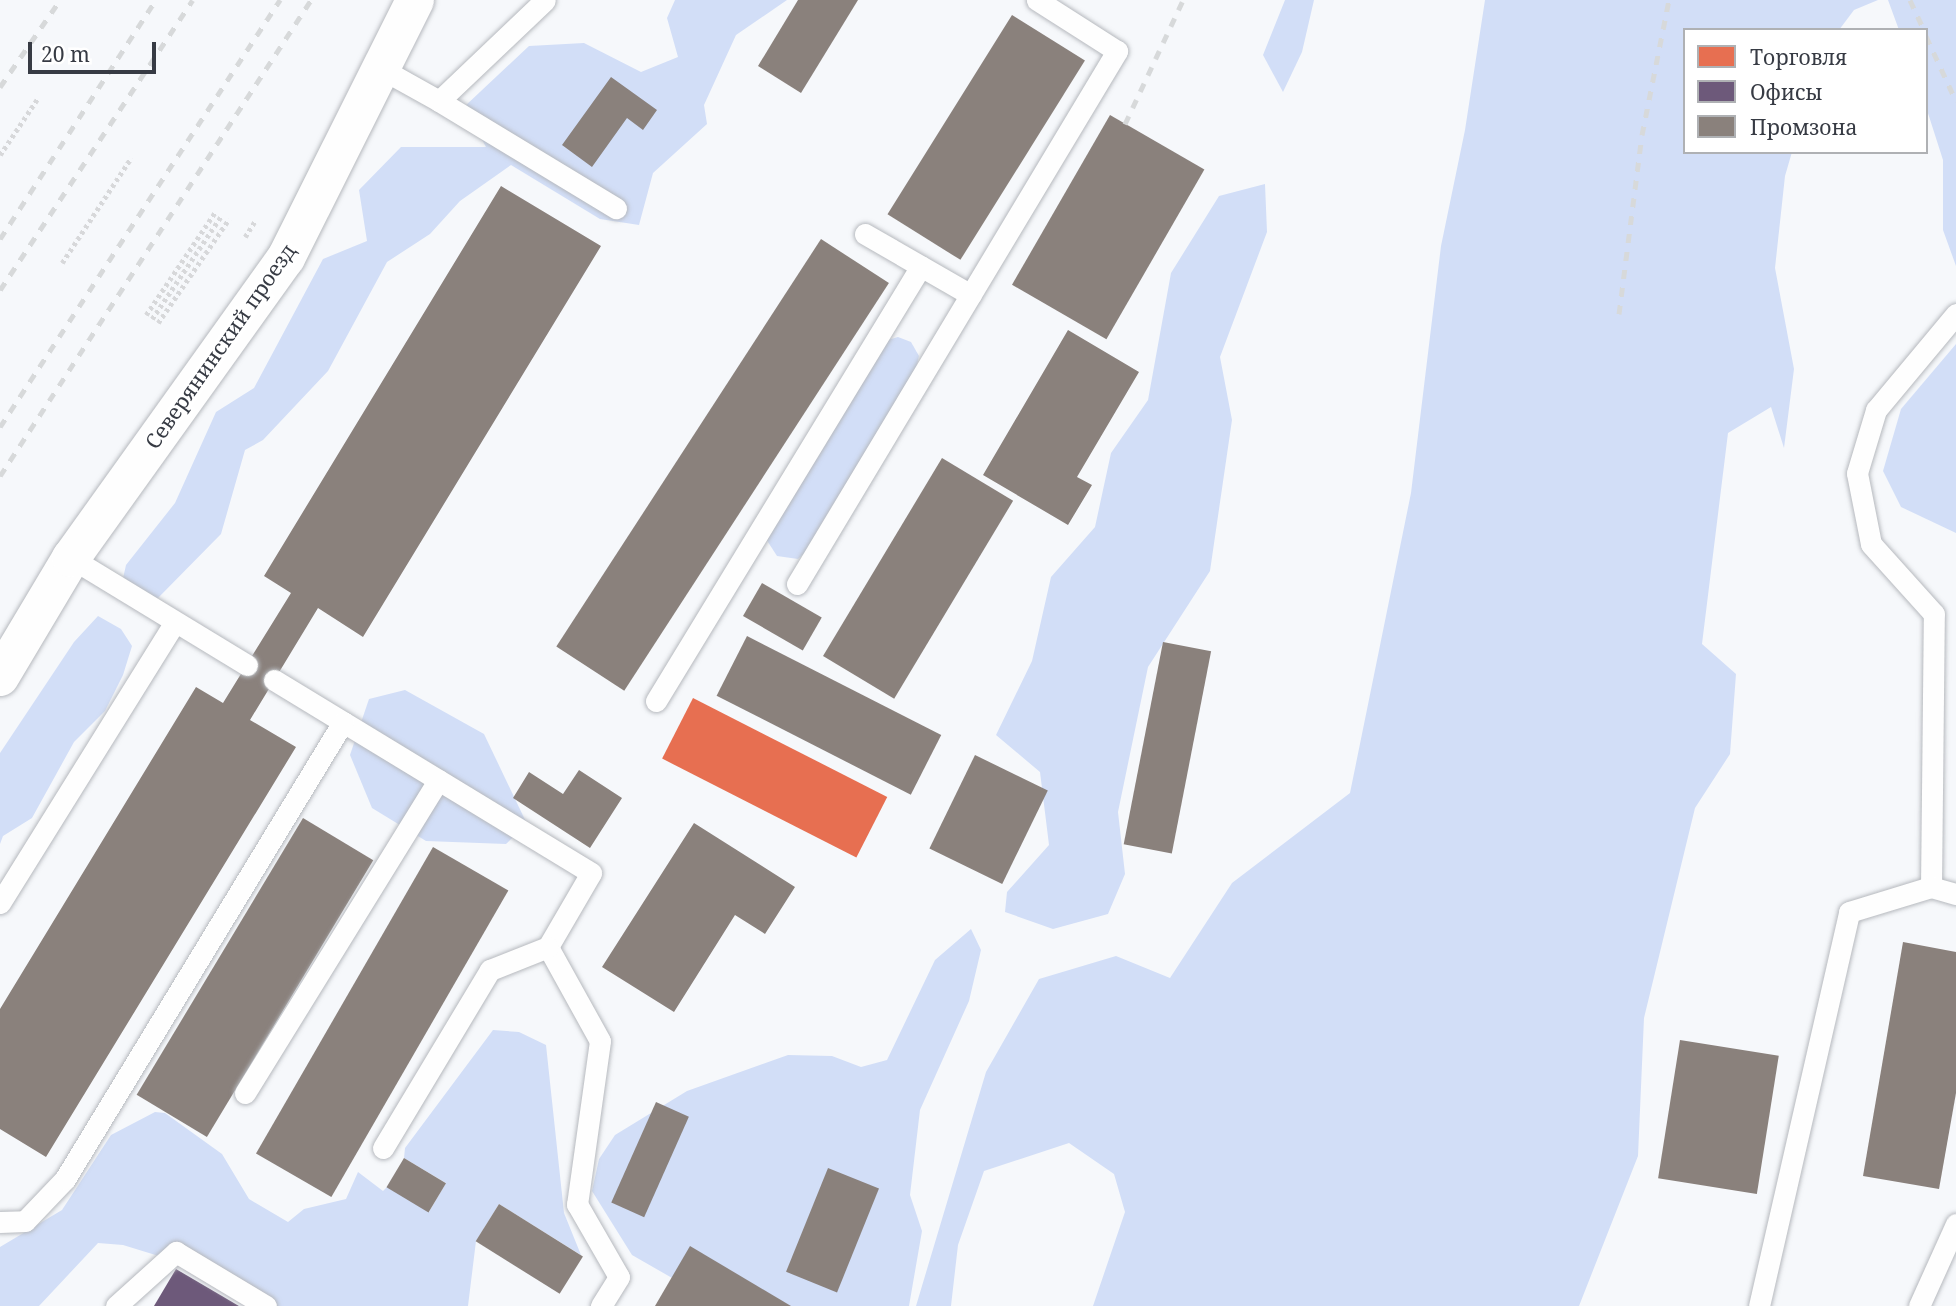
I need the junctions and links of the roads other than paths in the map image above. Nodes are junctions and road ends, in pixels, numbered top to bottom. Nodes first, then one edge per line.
1 (415, 0) edge
2 (545, 0) edge
3 (1037, 0) edge
4 (380, 68) junction
5 (439, 102) junction
6 (616, 208) dead end
7 (866, 234) dead end
8 (921, 266) junction
9 (971, 295) junction
10 (1956, 314) edge
11 (71, 558) junction
12 (797, 584) dead end
13 (174, 623) junction
14 (247, 664) dead end
15 (0, 677) edge
16 (274, 680) dead end
17 (656, 701) dead end
18 (343, 722) junction
19 (438, 780) junction
20 (1931, 887) junction
21 (1956, 894) edge
22 (0, 903) edge
23 (548, 947) junction
24 (245, 1093) dead end
25 (383, 1148) dead end
26 (0, 1222) edge
27 (1956, 1224) edge
28 (116, 1306) edge
29 (266, 1306) edge
30 (601, 1306) edge
31 (1759, 1306) edge
32 (1919, 1306) edge

1 - 4 street, Северянинский проезд
2 - 5 lane
3 - 9 lane
4 - 5 lane
4 - 11 street, Северянинский проезд
5 - 6 lane
7 - 8 lane
8 - 9 lane
8 - 17 lane
9 - 12 lane
10 - 20 lane
11 - 13 lane
11 - 15 street, Северянинский проезд
13 - 14 lane
13 - 22 lane
16 - 18 lane
18 - 19 lane
18 - 26 lane
19 - 23 lane
19 - 24 lane
20 - 21 lane
20 - 31 lane
23 - 25 lane
23 - 30 lane
27 - 32 lane
28 - 29 lane

